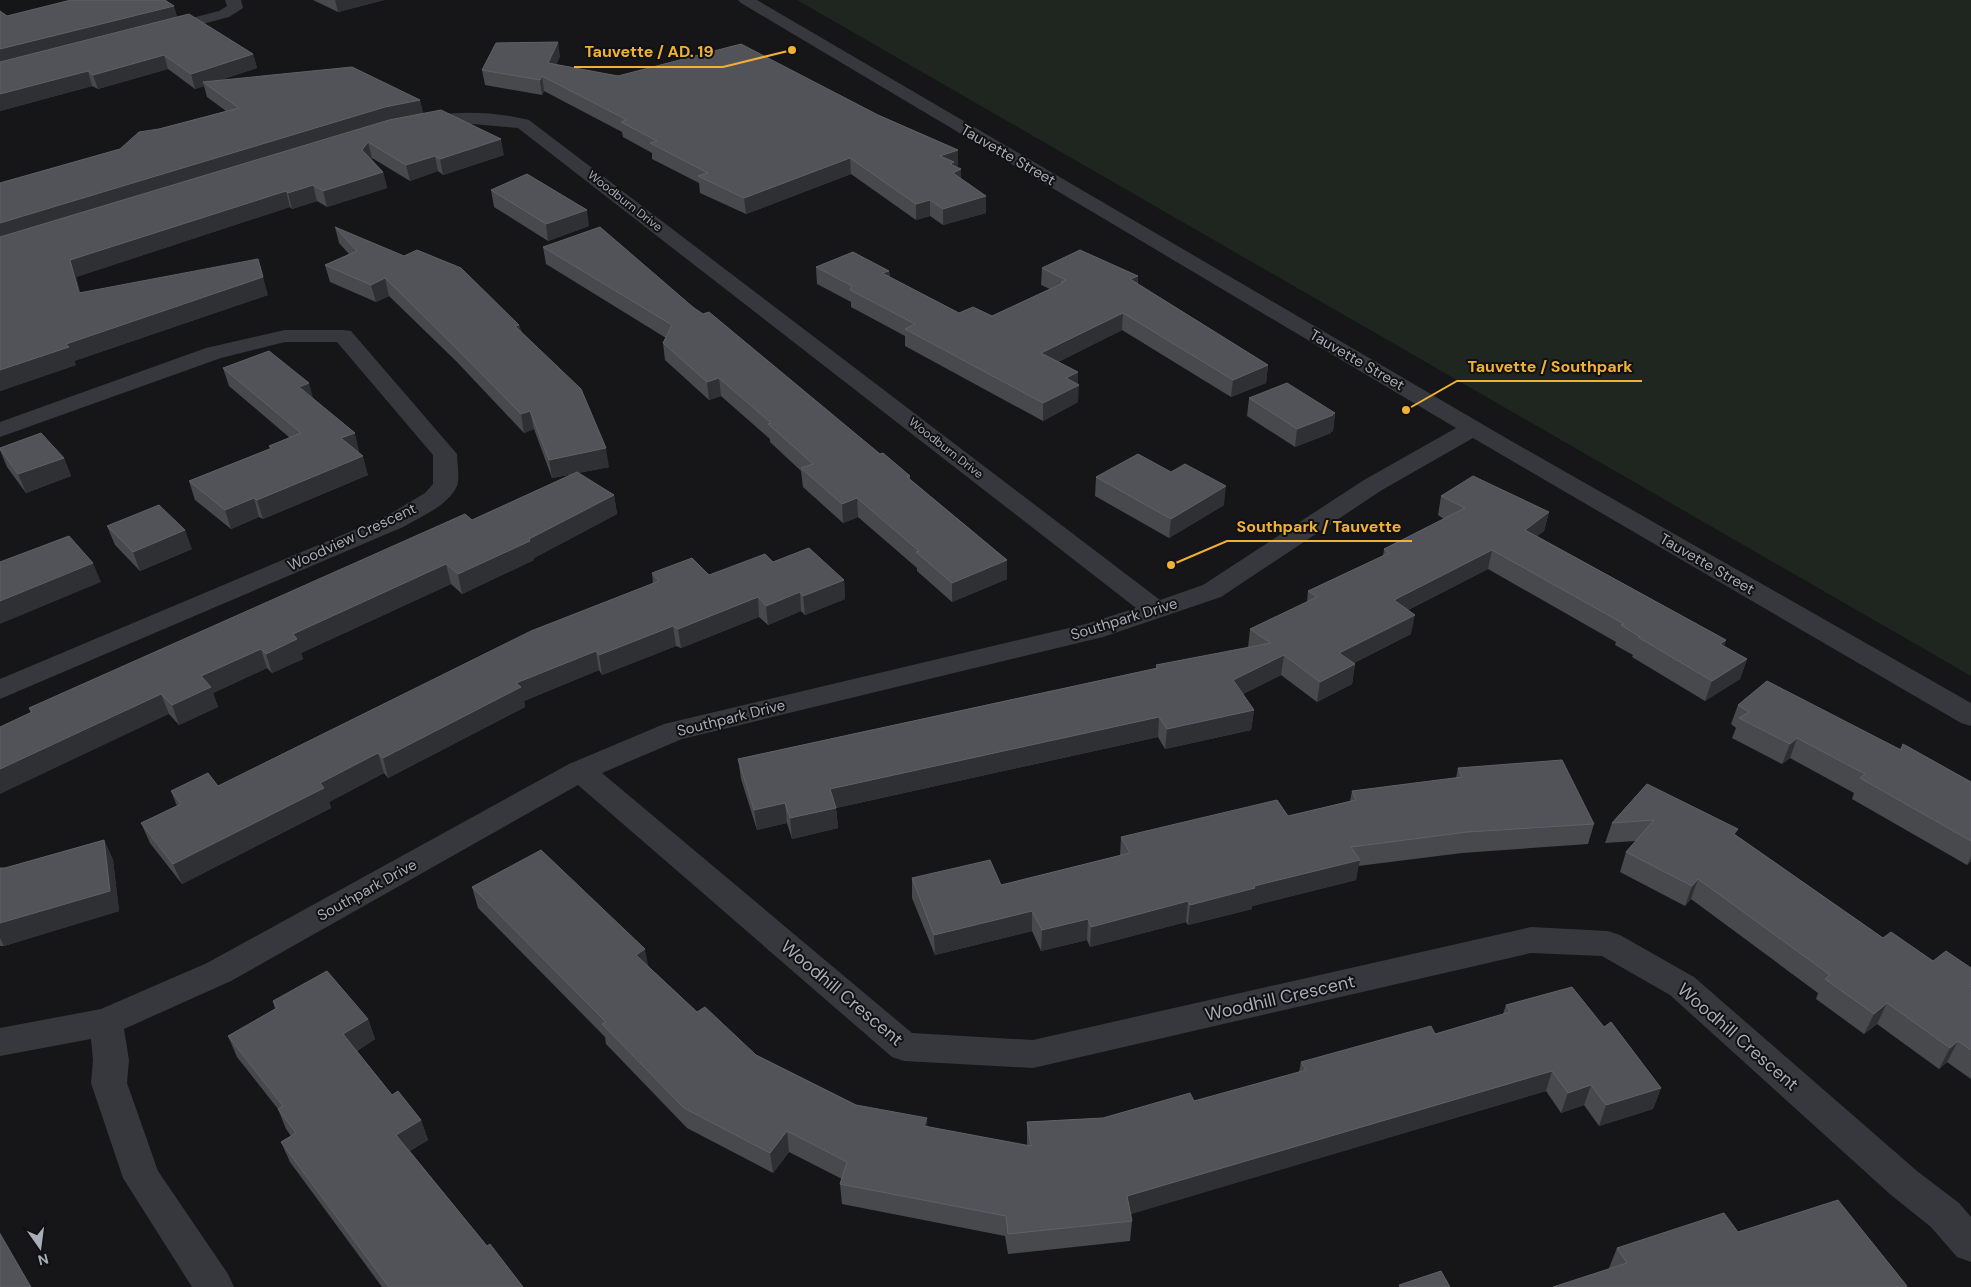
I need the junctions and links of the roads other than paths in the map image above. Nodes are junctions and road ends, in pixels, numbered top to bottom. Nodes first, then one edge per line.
1 (233, 0) edge
2 (746, 0) edge
3 (150, 34) edge
4 (397, 127) edge
5 (1473, 428) junction
6 (0, 430) edge
7 (1156, 610) junction
8 (0, 690) edge
9 (1971, 716) edge
10 (580, 771) junction
11 (106, 1022) junction
12 (0, 1042) edge
13 (1971, 1246) edge
14 (214, 1287) edge

1 - 3 street
2 - 5 street, Tauvette Street
4 - 7 street, Woodburn Drive
5 - 7 street, Southpark Drive
5 - 9 street, Tauvette Street
6 - 8 street, Woodview Crescent
7 - 10 street, Southpark Drive
10 - 11 street, Southpark Drive
10 - 13 street, Woodhill Crescent
11 - 12 street, Southpark Drive
11 - 14 street

